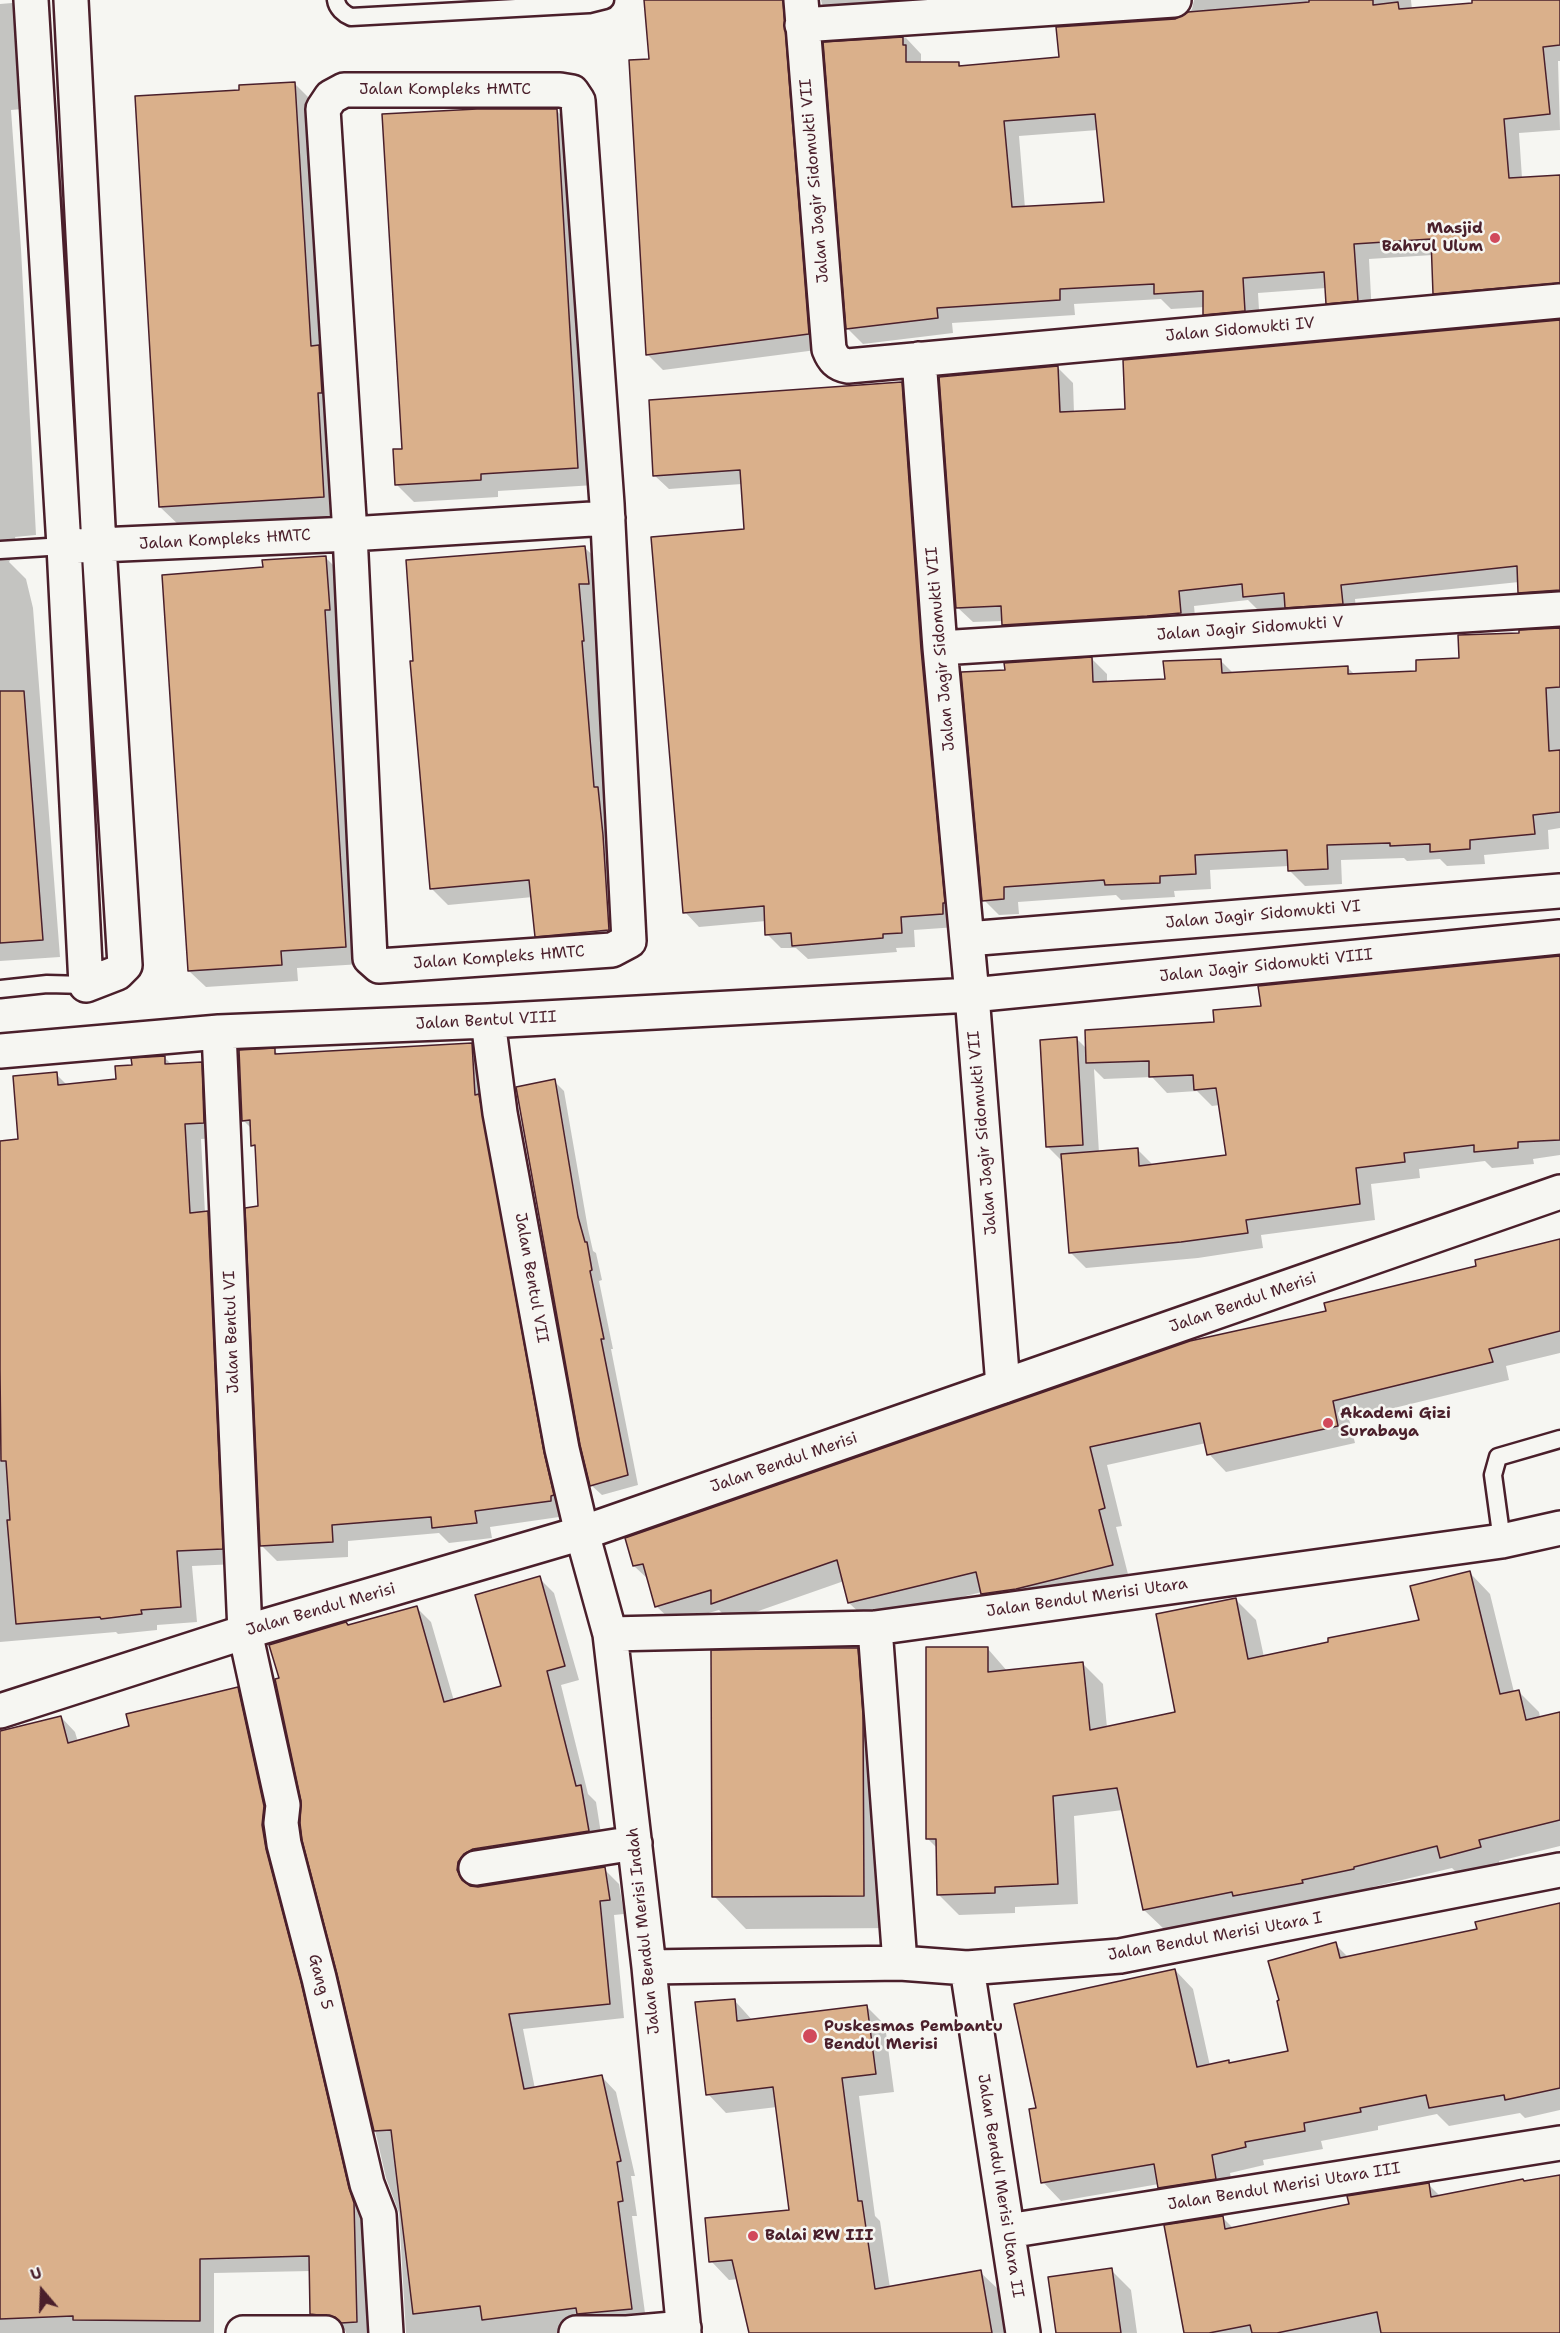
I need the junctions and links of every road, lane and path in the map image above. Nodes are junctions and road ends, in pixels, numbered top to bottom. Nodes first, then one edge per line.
1 (31, 0) edge
2 (71, 0) edge
3 (336, 0) edge
4 (605, 0) edge
5 (1174, 0) edge
6 (504, 4) edge
7 (802, 12) edge
8 (1560, 301) edge
9 (919, 359) junction
10 (608, 518) junction
11 (351, 534) junction
12 (64, 546) junction
13 (99, 546) junction
14 (0, 550) edge
15 (1560, 609) edge
16 (940, 648) junction
17 (1560, 891) edge
18 (1560, 937) edge
19 (970, 970) junction
20 (86, 985) junction
21 (0, 989) edge
22 (488, 1021) junction
23 (219, 1032) junction
24 (0, 1051) edge
25 (1560, 1192) edge
26 (1003, 1386) junction
27 (1560, 1439) edge
28 (1560, 1528) edge
29 (582, 1533) junction
30 (1502, 1541) junction
31 (875, 1628) junction
32 (245, 1632) junction
33 (610, 1634) junction
34 (0, 1711) edge
35 (634, 1843) junction
36 (476, 1868) dead end
37 (1560, 1870) edge
38 (900, 1963) junction
39 (649, 1967) junction
40 (967, 1968) junction
41 (1560, 2144) edge
42 (1008, 2231) junction
43 (684, 2331) edge
44 (283, 2332) edge
45 (243, 2333) edge
46 (326, 2333) edge
47 (386, 2333) edge
48 (576, 2333) edge
49 (1023, 2333) edge

1 - 12 street
2 - 13 street
3 - 6 lane
4 - 6 lane
5 - 7 street
7 - 9 street, Jalan Jagir Sidomukti VII
8 - 9 street, Jalan Sidomukti IV
9 - 16 street, Jalan Jagir Sidomukti VII
10 - 11 street, Jalan Kompleks HMTC
10 - 11 street, Jalan Kompleks HMTC
10 - 11 street, Jalan Kompleks HMTC
11 - 13 street, Jalan Kompleks HMTC
12 - 13 street, Jalan Kompleks HMTC
12 - 14 lane
12 - 20 street
13 - 20 street
15 - 16 street, Jalan Jagir Sidomukti V
16 - 19 street, Jalan Jagir Sidomukti VII
17 - 19 street, Jalan Jagir Sidomukti VI
18 - 19 street, Jalan Jagir Sidomukti VIII
19 - 22 street, Jalan Bentul VIII
19 - 26 street, Jalan Jagir Sidomukti VII
20 - 21 lane
22 - 23 street, Jalan Bentul VIII
22 - 29 street, Jalan Bentul VII
23 - 24 street, Jalan Bentul VIII
23 - 32 street, Jalan Bentul VI
25 - 26 street, Jalan Bendul Merisi
26 - 29 street, Jalan Bendul Merisi
27 - 30 lane
28 - 30 street, Jalan Bendul Merisi Utara
29 - 32 street, Jalan Bendul Merisi
29 - 33 street, Jalan Bendul Merisi Indah
30 - 31 street, Jalan Bendul Merisi Utara
31 - 33 street, Jalan Bendul Merisi Utara
31 - 38 street
32 - 34 street, Jalan Bendul Merisi
32 - 47 street, Gang 5
33 - 35 street, Jalan Bendul Merisi Indah
35 - 36 street
35 - 39 street, Jalan Bendul Merisi Indah
37 - 40 street, Jalan Bendul Merisi Utara I
38 - 39 street, Jalan Bendul Merisi Utara I
38 - 40 street, Jalan Bendul Merisi Utara I
39 - 43 street, Jalan Bendul Merisi Indah
40 - 42 street, Jalan Bendul Merisi Utara II
41 - 42 street, Jalan Bendul Merisi Utara III
42 - 49 street, Jalan Bendul Merisi Utara II
43 - 48 street
44 - 45 street
44 - 46 street

